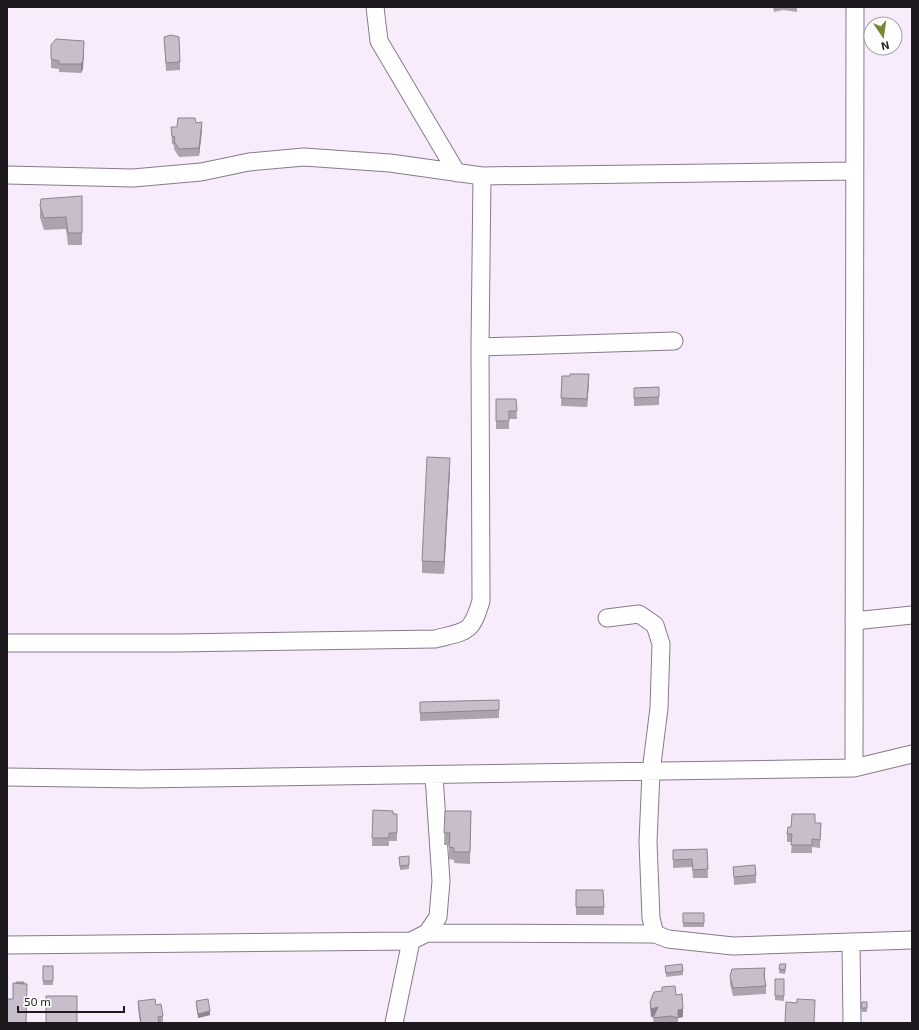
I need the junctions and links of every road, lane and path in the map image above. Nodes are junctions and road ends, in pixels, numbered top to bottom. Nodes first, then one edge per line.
1 (375, 7) edge
2 (855, 7) edge
3 (854, 171) junction
4 (457, 173) junction
5 (7, 176) edge
6 (482, 176) junction
7 (674, 341) dead end
8 (480, 347) junction
9 (912, 615) edge
10 (607, 618) dead end
11 (854, 620) junction
12 (7, 643) edge
13 (912, 754) edge
14 (854, 768) junction
15 (651, 772) junction
16 (434, 776) junction
17 (7, 777) edge
18 (427, 933) junction
19 (655, 934) junction
20 (912, 940) edge
21 (411, 941) junction
22 (852, 942) junction
23 (7, 945) edge
24 (394, 1023) edge
25 (852, 1023) edge

1 - 4 street
2 - 3 street
3 - 6 street
3 - 11 street
4 - 5 street
4 - 6 street
6 - 8 street
7 - 8 street
8 - 12 street
9 - 11 street
10 - 15 street
11 - 14 street
13 - 14 street
14 - 15 street
15 - 16 street
15 - 19 street
16 - 17 street
16 - 18 street
18 - 19 street
18 - 21 street
19 - 22 street
20 - 22 street
21 - 23 street
21 - 24 street
22 - 25 street

